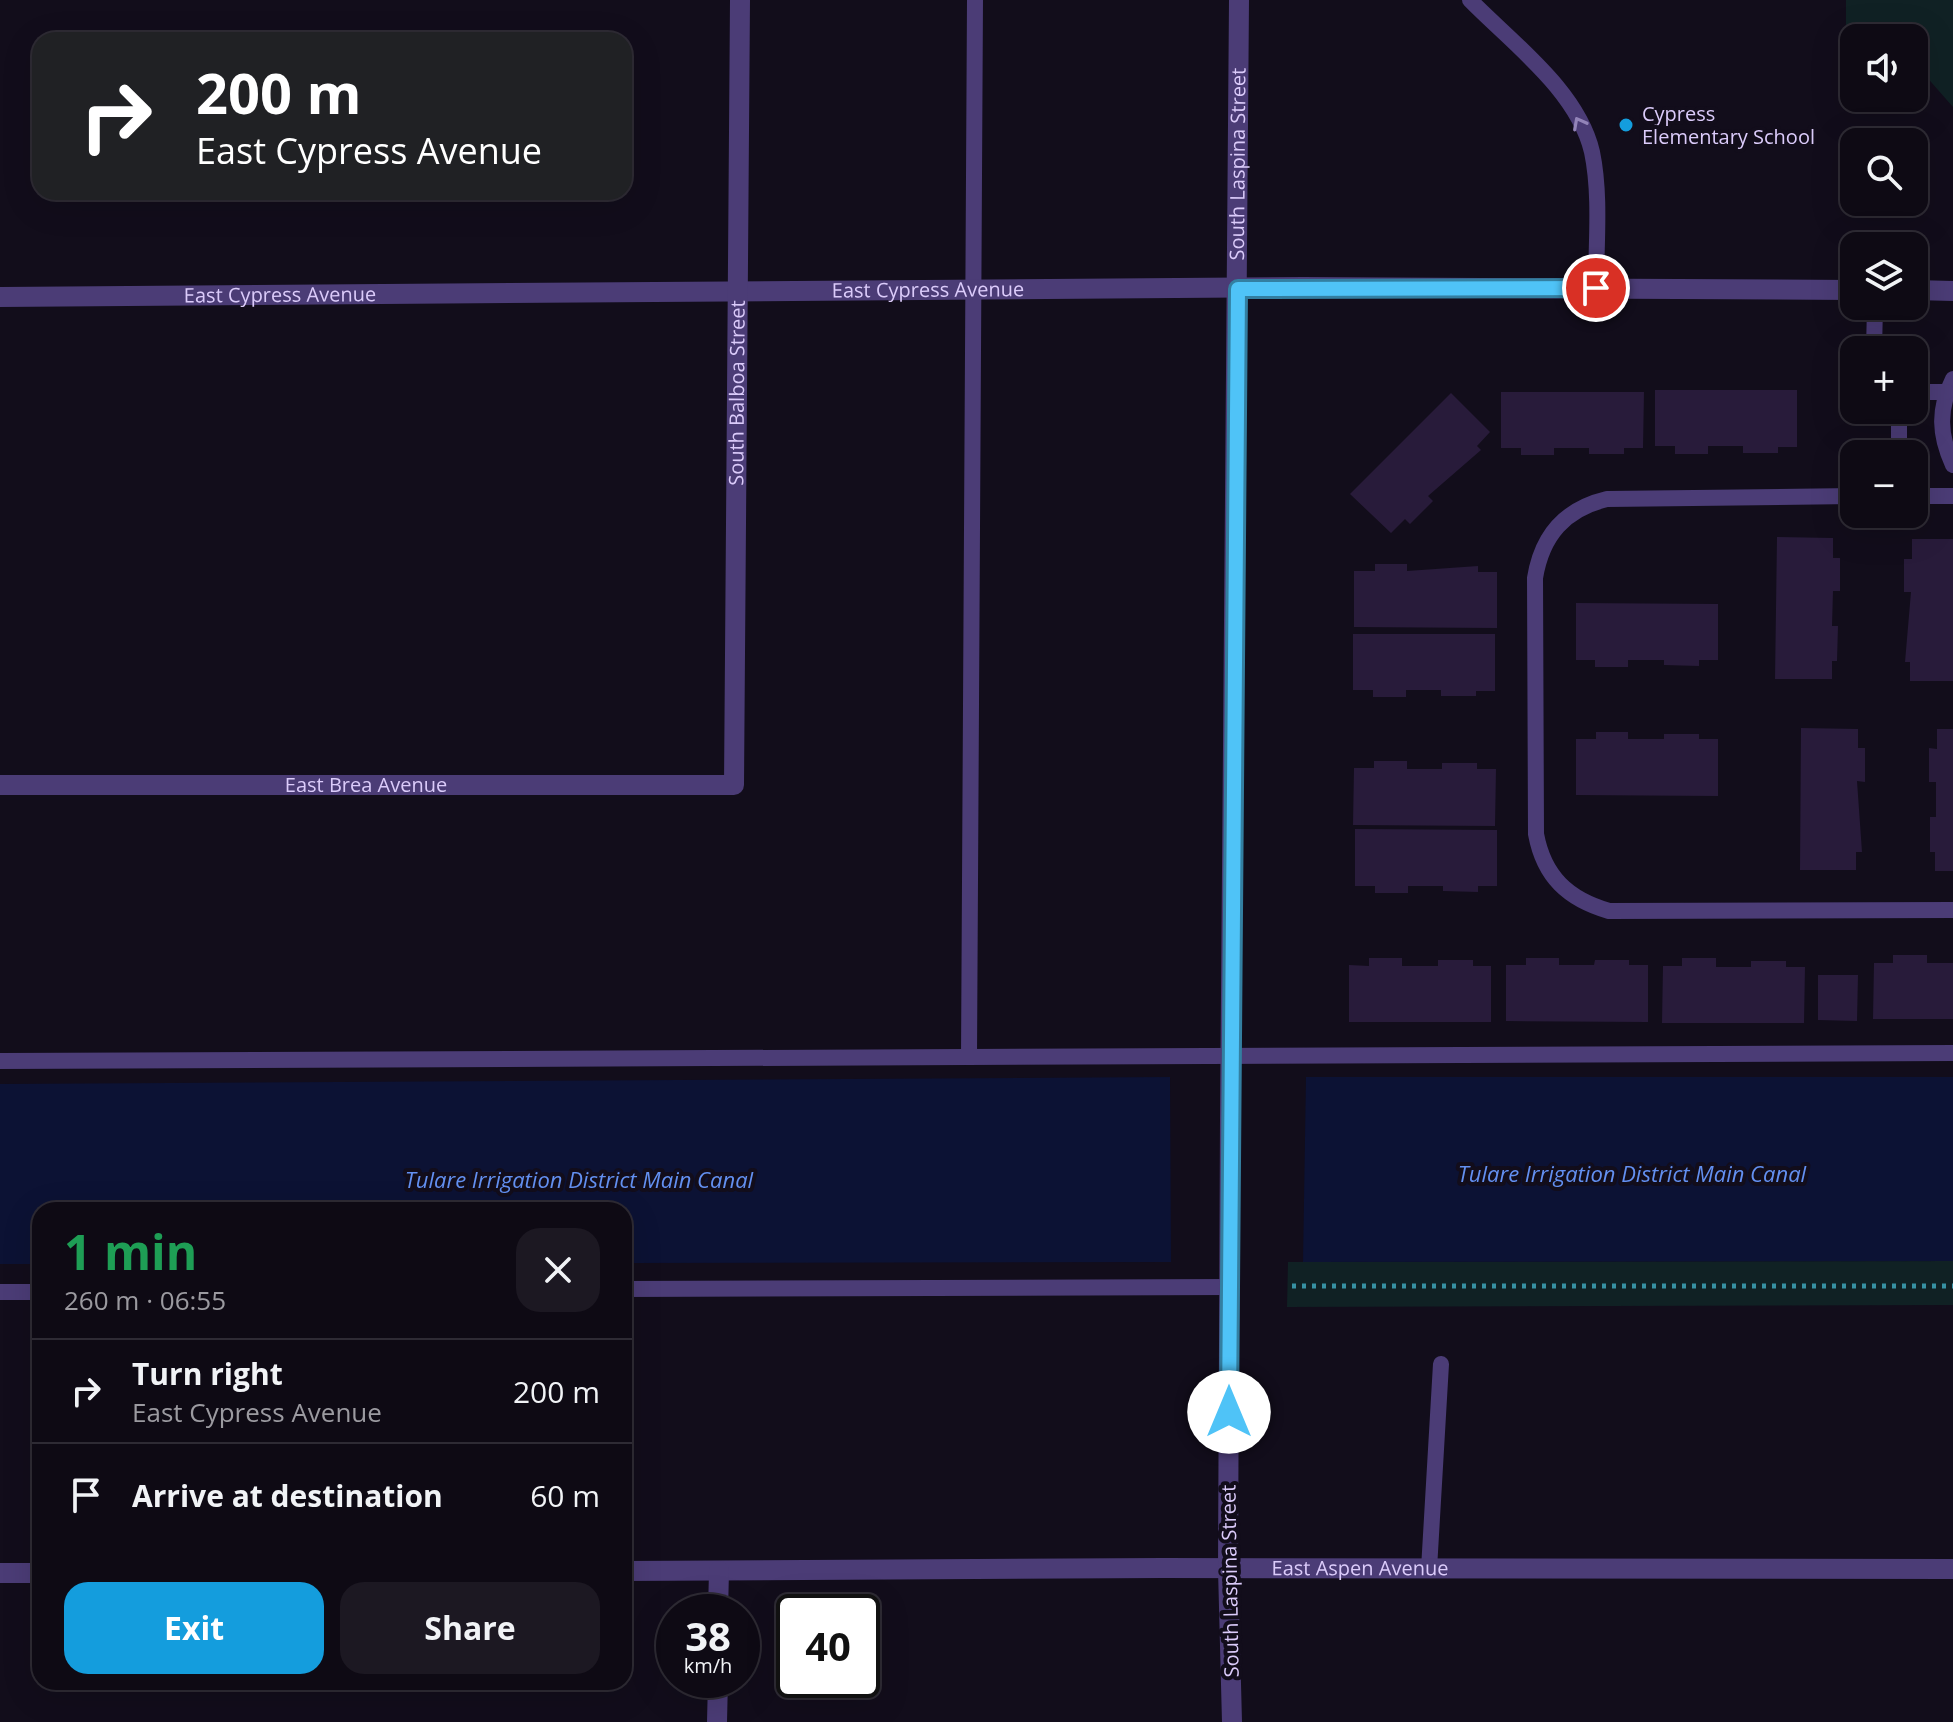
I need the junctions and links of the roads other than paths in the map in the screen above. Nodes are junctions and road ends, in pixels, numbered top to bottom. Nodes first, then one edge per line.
1 (740, 0) edge
2 (975, 0) edge
3 (1239, 0) edge
4 (1470, 0) edge
5 (1596, 288) junction
6 (1238, 289) junction
7 (972, 290) junction
8 (1840, 290) edge
9 (1928, 290) edge
10 (1953, 291) edge
11 (737, 292) junction
12 (0, 297) edge
13 (1950, 386) edge
14 (1928, 390) edge
15 (1953, 465) edge
16 (1840, 496) edge
17 (1928, 496) edge
18 (1953, 496) edge
19 (0, 785) edge
20 (734, 785) joint
21 (1953, 910) edge
22 (1953, 1053) edge
23 (969, 1057) junction
24 (1232, 1057) junction
25 (0, 1061) edge
26 (1230, 1287) junction
27 (632, 1289) edge
28 (0, 1292) edge
29 (32, 1292) edge
30 (1441, 1364) dead end
31 (1228, 1569) junction
32 (1429, 1569) junction
33 (1953, 1569) edge
34 (632, 1571) edge
35 (719, 1571) junction
36 (0, 1573) edge
37 (32, 1573) edge
38 (718, 1594) edge
39 (718, 1698) edge
40 (717, 1722) edge
41 (1232, 1722) edge

1 - 11 street, South Balboa Street
2 - 7 lane
3 - 6 street, South Laspina Street
5 -> 4 lane
5 - 6 street, East Cypress Avenue
5 - 8 street, East Cypress Avenue
6 - 7 street, East Cypress Avenue
6 - 24 street, South Laspina Street
7 - 11 street, East Cypress Avenue
7 - 23 lane
9 - 10 street
11 - 12 street, East Cypress Avenue
11 - 20 street, South Balboa Street
13 - 14 lane
13 - 15 lane
16 - 21 lane
17 - 18 lane
19 - 20 street, East Brea Avenue
22 - 24 lane
23 - 24 lane
23 - 25 lane
24 - 26 street, South Laspina Street
26 - 27 lane
26 - 31 street, South Laspina Street
28 - 29 lane
30 - 32 lane
31 - 32 street, East Aspen Avenue
31 - 35 street, East Aspen Avenue
31 - 41 street, South Laspina Street
32 - 33 street, East Aspen Avenue
34 - 35 street, East Aspen Avenue
35 - 38 street
36 - 37 street
39 - 40 street

